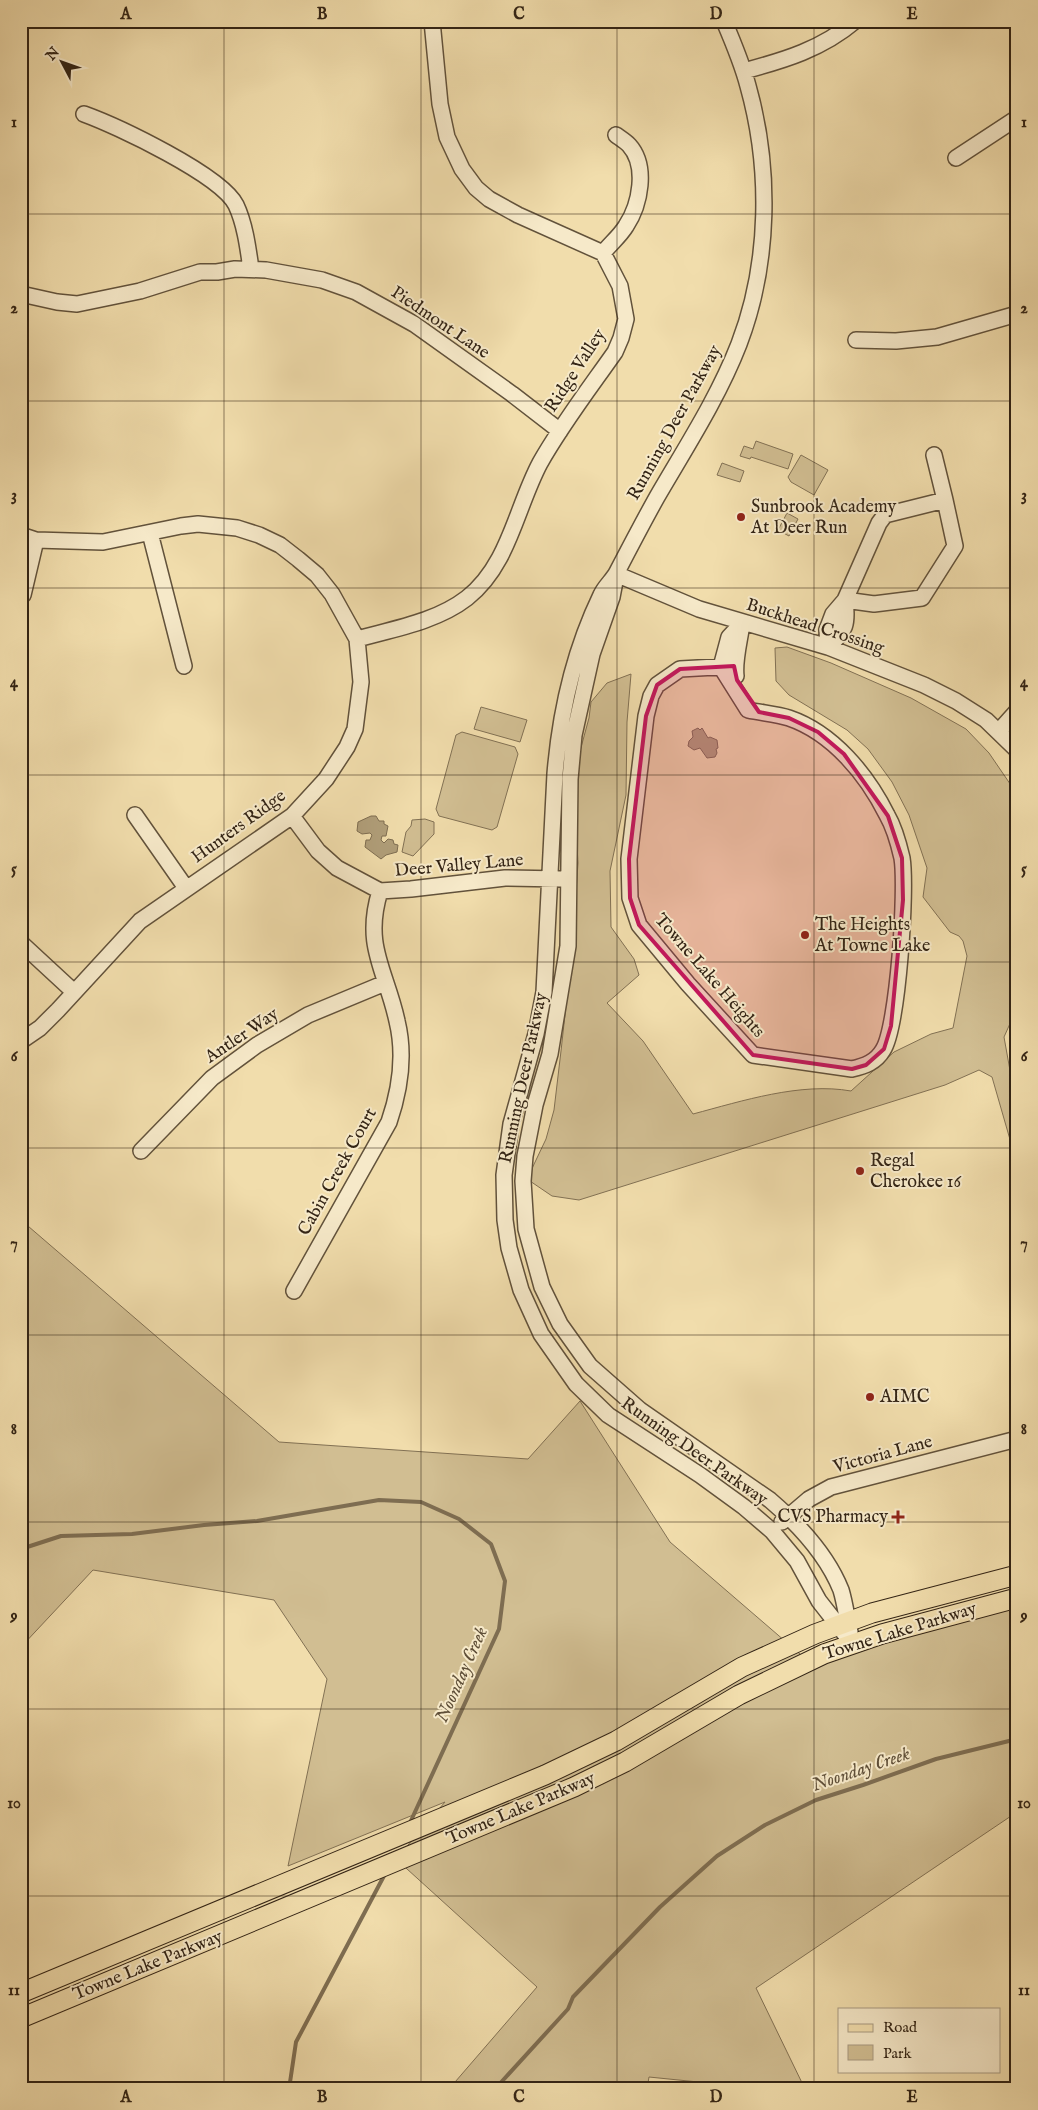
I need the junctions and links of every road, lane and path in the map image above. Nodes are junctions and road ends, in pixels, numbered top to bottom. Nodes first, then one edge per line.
1 (432, 21) edge
2 (724, 21) edge
3 (855, 21) edge
4 (744, 71) junction
5 (84, 114) dead end
6 (1017, 118) edge
7 (616, 135) dead end
8 (956, 158) dead end
9 (603, 253) junction
10 (250, 269) junction
11 (21, 294) edge
12 (1017, 314) edge
13 (856, 340) dead end
14 (560, 431) junction
15 (934, 454) dead end
16 (945, 500) junction
17 (150, 533) junction
18 (28, 537) edge
19 (616, 574) junction
20 (23, 595) dead end
21 (845, 600) junction
22 (742, 623) junction
23 (357, 639) junction
24 (828, 647) junction
25 (184, 666) dead end
26 (728, 666) junction
27 (1017, 711) edge
28 (999, 731) junction
29 (1017, 750) edge
30 (135, 815) dead end
31 (292, 816) junction
32 (550, 879) junction
33 (570, 879) junction
34 (186, 888) junction
35 (380, 891) junction
36 (21, 944) edge
37 (385, 983) junction
38 (74, 992) junction
39 (21, 1042) edge
40 (141, 1151) dead end
41 (294, 1291) dead end
42 (1017, 1439) edge
43 (789, 1516) junction
44 (772, 1531) junction
45 (1017, 1575) edge
46 (1017, 1598) edge
47 (842, 1623) junction
48 (852, 1643) junction
49 (21, 1993) edge
50 (21, 2018) edge

1 - 9 street
2 - 4 street, Running Deer Parkway
3 - 4 street
4 - 19 street, Running Deer Parkway
5 - 10 street
6 - 8 street
7 - 9 street
9 - 14 street, Ridge Valley
10 - 11 street, Piedmont Lane
10 - 14 street, Piedmont Lane
12 - 13 street
14 - 23 street, Ridge Valley
15 - 16 street
16 - 21 street
16 - 21 street
17 - 18 street, Hunters Ridge
17 - 23 street, Hunters Ridge
17 - 25 street
18 - 20 street
19 - 22 street, Buckhead Crossing
19 - 32 street, Running Deer Parkway
19 - 33 street, Running Deer Parkway
21 - 24 street
22 - 24 street, Buckhead Crossing
22 - 26 street
23 - 31 street, Hunters Ridge
24 - 28 street, Buckhead Crossing
26 - 26 street, Towne Lake Heights
27 - 28 street
28 - 29 street, Buckhead Crossing
30 - 34 street
31 - 34 street, Hunters Ridge
31 - 35 street, Deer Valley Lane
32 - 33 street, Deer Valley Lane
32 - 35 street, Deer Valley Lane
32 - 44 street, Running Deer Parkway
33 - 43 street, Running Deer Parkway
34 - 38 street, Hunters Ridge
35 - 37 street, Cabin Creek Court
36 - 38 street
37 - 40 street, Antler Way
37 - 41 street, Cabin Creek Court
38 - 39 street, Hunters Ridge
42 - 43 street, Victoria Lane
43 - 44 street, Victoria Lane
43 - 47 street, Running Deer Parkway
44 - 47 street, Running Deer Parkway
45 - 47 main road, Towne Lake Parkway
46 - 48 main road, Towne Lake Parkway
47 - 48 street, Running Deer Parkway
47 - 49 main road, Towne Lake Parkway
48 - 50 main road, Towne Lake Parkway

